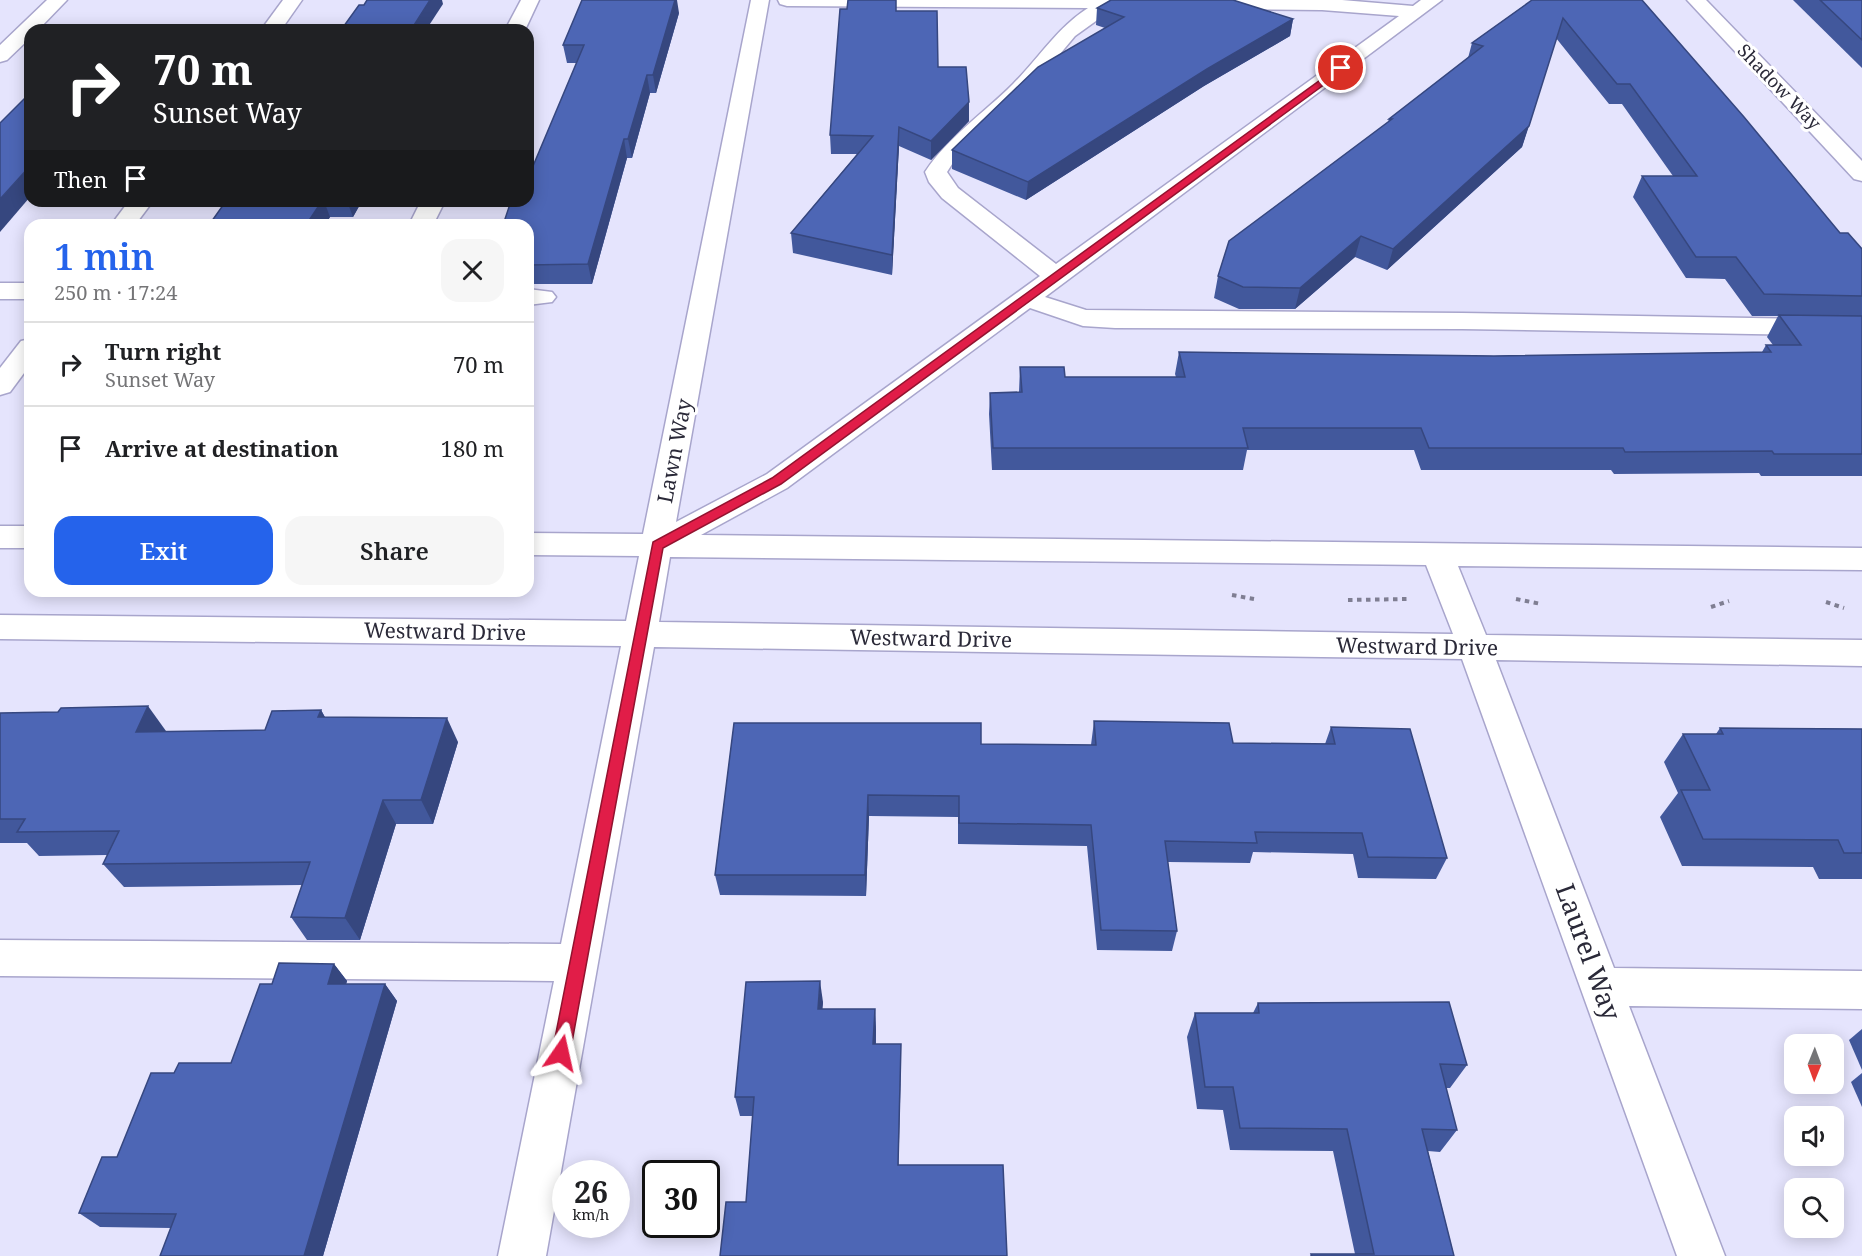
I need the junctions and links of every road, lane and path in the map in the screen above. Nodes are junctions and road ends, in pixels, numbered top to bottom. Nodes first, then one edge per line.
1 (58, 0) edge
2 (293, 0) edge
3 (530, 0) edge
4 (760, 0) edge
5 (787, 0) edge
6 (1696, 0) edge
7 (1108, 3) junction
8 (1425, 6) edge
9 (33, 24) edge
10 (275, 24) edge
11 (518, 24) edge
12 (24, 33) edge
13 (0, 56) edge
14 (1862, 174) edge
15 (1056, 277) junction
16 (0, 291) edge
17 (24, 291) edge
18 (1027, 299) junction
19 (1862, 328) edge
20 (24, 354) edge
21 (0, 386) edge
22 (0, 537) edge
23 (24, 537) edge
24 (534, 544) edge
25 (657, 546) junction
26 (1438, 556) junction
27 (1862, 559) edge
28 (0, 627) edge
29 (640, 634) junction
30 (1475, 648) junction
31 (1862, 653) edge
32 (0, 958) edge
33 (578, 963) junction
34 (1601, 987) junction
35 (1862, 990) edge
36 (522, 1256) edge
37 (1701, 1256) edge

1 - 9 street
2 - 10 street
3 - 11 street
4 - 25 street, Lawn Way
5 - 7 street
6 - 14 street, Shadow Way
7 - 8 street
7 - 15 street
8 - 15 street
12 - 13 street
15 - 18 street
16 - 17 street
18 - 19 street
18 - 25 street
20 - 21 street
22 - 23 street
24 - 25 street
25 - 26 street
25 - 29 street, Lawn Way
26 - 27 street
26 - 30 street, Laurel Way
28 - 29 street, Westward Drive
29 - 30 street, Westward Drive
29 - 33 street, Lawn Way
30 - 31 street, Westward Drive
30 - 34 street, Laurel Way
32 - 33 street
33 - 36 street, Lawn Way
34 - 35 street
34 - 37 street, Laurel Way

